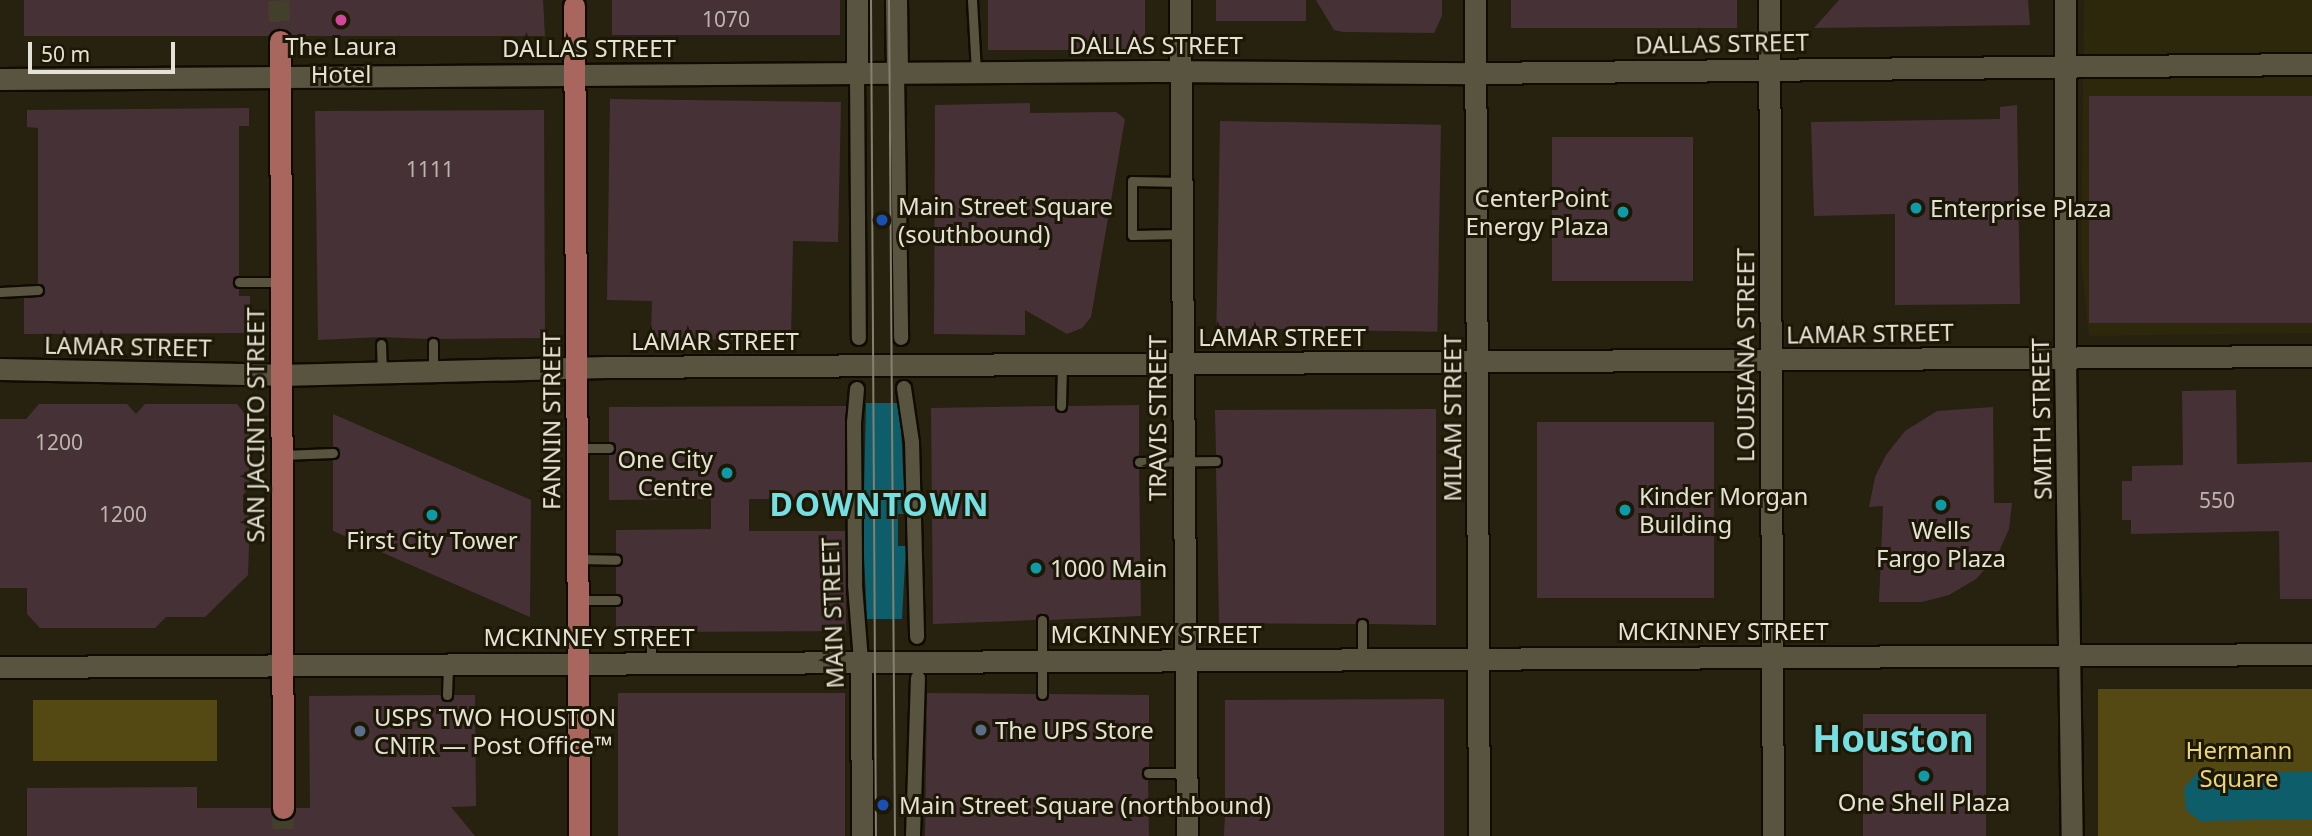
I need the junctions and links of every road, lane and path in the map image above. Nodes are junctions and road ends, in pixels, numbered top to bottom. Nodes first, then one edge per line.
1 (857, 0) edge
2 (896, 0) edge
3 (972, 0) edge
4 (1180, 0) edge
5 (1475, 0) edge
6 (1769, 0) edge
7 (2065, 0) edge
8 (574, 6) dead end
9 (280, 41) tunnel mouth
10 (2312, 64) edge
11 (2067, 65) junction
12 (1770, 69) junction
13 (1180, 71) junction
14 (897, 72) junction
15 (976, 72) junction
16 (857, 73) junction
17 (574, 74) junction
18 (1476, 74) junction
19 (281, 77) junction
20 (0, 79) edge
21 (1181, 181) junction
22 (1182, 233) junction
23 (239, 282) dead end
24 (281, 282) junction
25 (38, 290) dead end
26 (0, 292) edge
27 (859, 338) dead end
28 (901, 338) dead end
29 (433, 343) dead end
30 (381, 344) dead end
31 (2065, 356) junction
32 (2312, 356) edge
33 (1772, 361) junction
34 (1478, 362) junction
35 (1183, 364) junction
36 (1062, 365) junction
37 (578, 368) junction
38 (0, 369) edge
39 (433, 371) junction
40 (382, 373) junction
41 (280, 375) junction
42 (904, 388) dead end
43 (857, 389) dead end
44 (1061, 406) dead end
45 (609, 447) dead end
46 (578, 448) junction
47 (333, 453) dead end
48 (281, 455) junction
49 (1216, 461) dead end
50 (1139, 462) dead end
51 (1183, 463) junction
52 (578, 559) junction
53 (616, 560) dead end
54 (577, 600) junction
55 (616, 600) dead end
56 (1042, 620) dead end
57 (1362, 624) dead end
58 (651, 632) dead end
59 (917, 638) dead end
60 (2312, 654) edge
61 (2071, 655) junction
62 (1772, 657) junction
63 (1362, 659) junction
64 (1480, 659) junction
65 (1185, 660) junction
66 (1042, 661) junction
67 (861, 662) junction
68 (651, 663) junction
69 (448, 664) junction
70 (577, 664) junction
71 (283, 665) junction
72 (0, 667) edge
73 (918, 678) dead end
74 (1042, 694) dead end
75 (447, 695) dead end
76 (1186, 773) junction
77 (1149, 774) dead end
78 (1187, 806) junction
79 (1225, 806) dead end
80 (283, 808) tunnel mouth
81 (579, 836) edge
82 (862, 836) edge
83 (913, 836) edge
84 (1187, 836) edge
85 (1479, 836) edge
86 (1773, 836) edge
87 (2072, 836) edge

1 - 16 street
2 - 14 street
3 - 15 lane
4 - 13 street, TRAVIS STREET
5 - 18 street, MILAM STREET
6 - 12 street, LOUISIANA STREET
7 - 11 street, SMITH STREET
8 - 17 main road, FANNIN STREET
9 - 19 main road, SAN JACINTO STREET
10 - 11 street, DALLAS STREET
11 - 12 street, DALLAS STREET
11 - 31 street, SMITH STREET
12 - 18 street, DALLAS STREET
12 - 33 street, LOUISIANA STREET
13 - 15 street, DALLAS STREET
13 - 18 street, DALLAS STREET
13 - 21 street, TRAVIS STREET
14 - 15 street, DALLAS STREET
14 - 16 street, DALLAS STREET
14 - 28 street
16 - 17 street, DALLAS STREET
16 - 27 street
17 - 19 street, DALLAS STREET
17 - 37 main road, FANNIN STREET
18 - 34 street, MILAM STREET
19 - 20 street, DALLAS STREET
19 - 24 main road, SAN JACINTO STREET
21 - 22 street, TRAVIS STREET
21 - 22 lane
22 - 35 street, TRAVIS STREET
23 - 24 lane
24 - 41 main road, SAN JACINTO STREET
25 - 26 lane
29 - 39 lane
30 - 40 lane
31 - 32 street, LAMAR STREET
31 - 33 street, LAMAR STREET
31 - 61 street, SMITH STREET
33 - 34 street, LAMAR STREET
33 - 62 street, LOUISIANA STREET
34 - 35 street, LAMAR STREET
34 - 64 street, MILAM STREET
35 - 36 street, LAMAR STREET
35 - 51 street, TRAVIS STREET
36 - 37 street, LAMAR STREET
36 - 44 lane
37 - 39 street, LAMAR STREET
37 - 46 main road, FANNIN STREET
38 - 41 street, LAMAR STREET
39 - 40 street, LAMAR STREET
40 - 41 street, LAMAR STREET
41 - 48 main road, SAN JACINTO STREET
42 - 59 street
43 - 67 street, MAIN STREET
45 - 46 lane
46 - 52 main road, FANNIN STREET
47 - 48 lane
48 - 71 main road, SAN JACINTO STREET
49 - 51 lane
50 - 51 lane
51 - 65 street, TRAVIS STREET
52 - 53 lane
52 - 54 main road, FANNIN STREET
54 - 55 lane
54 - 70 main road, FANNIN STREET
56 - 66 lane
57 - 63 lane
58 - 68 lane
60 - 61 street, MCKINNEY STREET
61 - 62 street, MCKINNEY STREET
61 - 87 street, SMITH STREET
62 - 64 street, MCKINNEY STREET
62 - 86 street, LOUISIANA STREET
63 - 64 street, MCKINNEY STREET
63 - 65 street, MCKINNEY STREET
64 - 85 street, MILAM STREET
65 - 66 street, MCKINNEY STREET
65 - 76 street, TRAVIS STREET
66 - 67 street, MCKINNEY STREET
66 - 74 lane
67 - 68 street, MCKINNEY STREET
67 - 82 street, MAIN STREET
68 - 70 street, MCKINNEY STREET
69 - 70 street, MCKINNEY STREET
69 - 71 street, MCKINNEY STREET
69 - 75 lane
70 - 81 main road, FANNIN STREET
71 - 72 street, MCKINNEY STREET
71 - 80 main road, SAN JACINTO STREET
73 - 83 street
76 - 77 lane
76 - 78 street, TRAVIS STREET
78 - 79 lane
78 - 84 street, TRAVIS STREET

